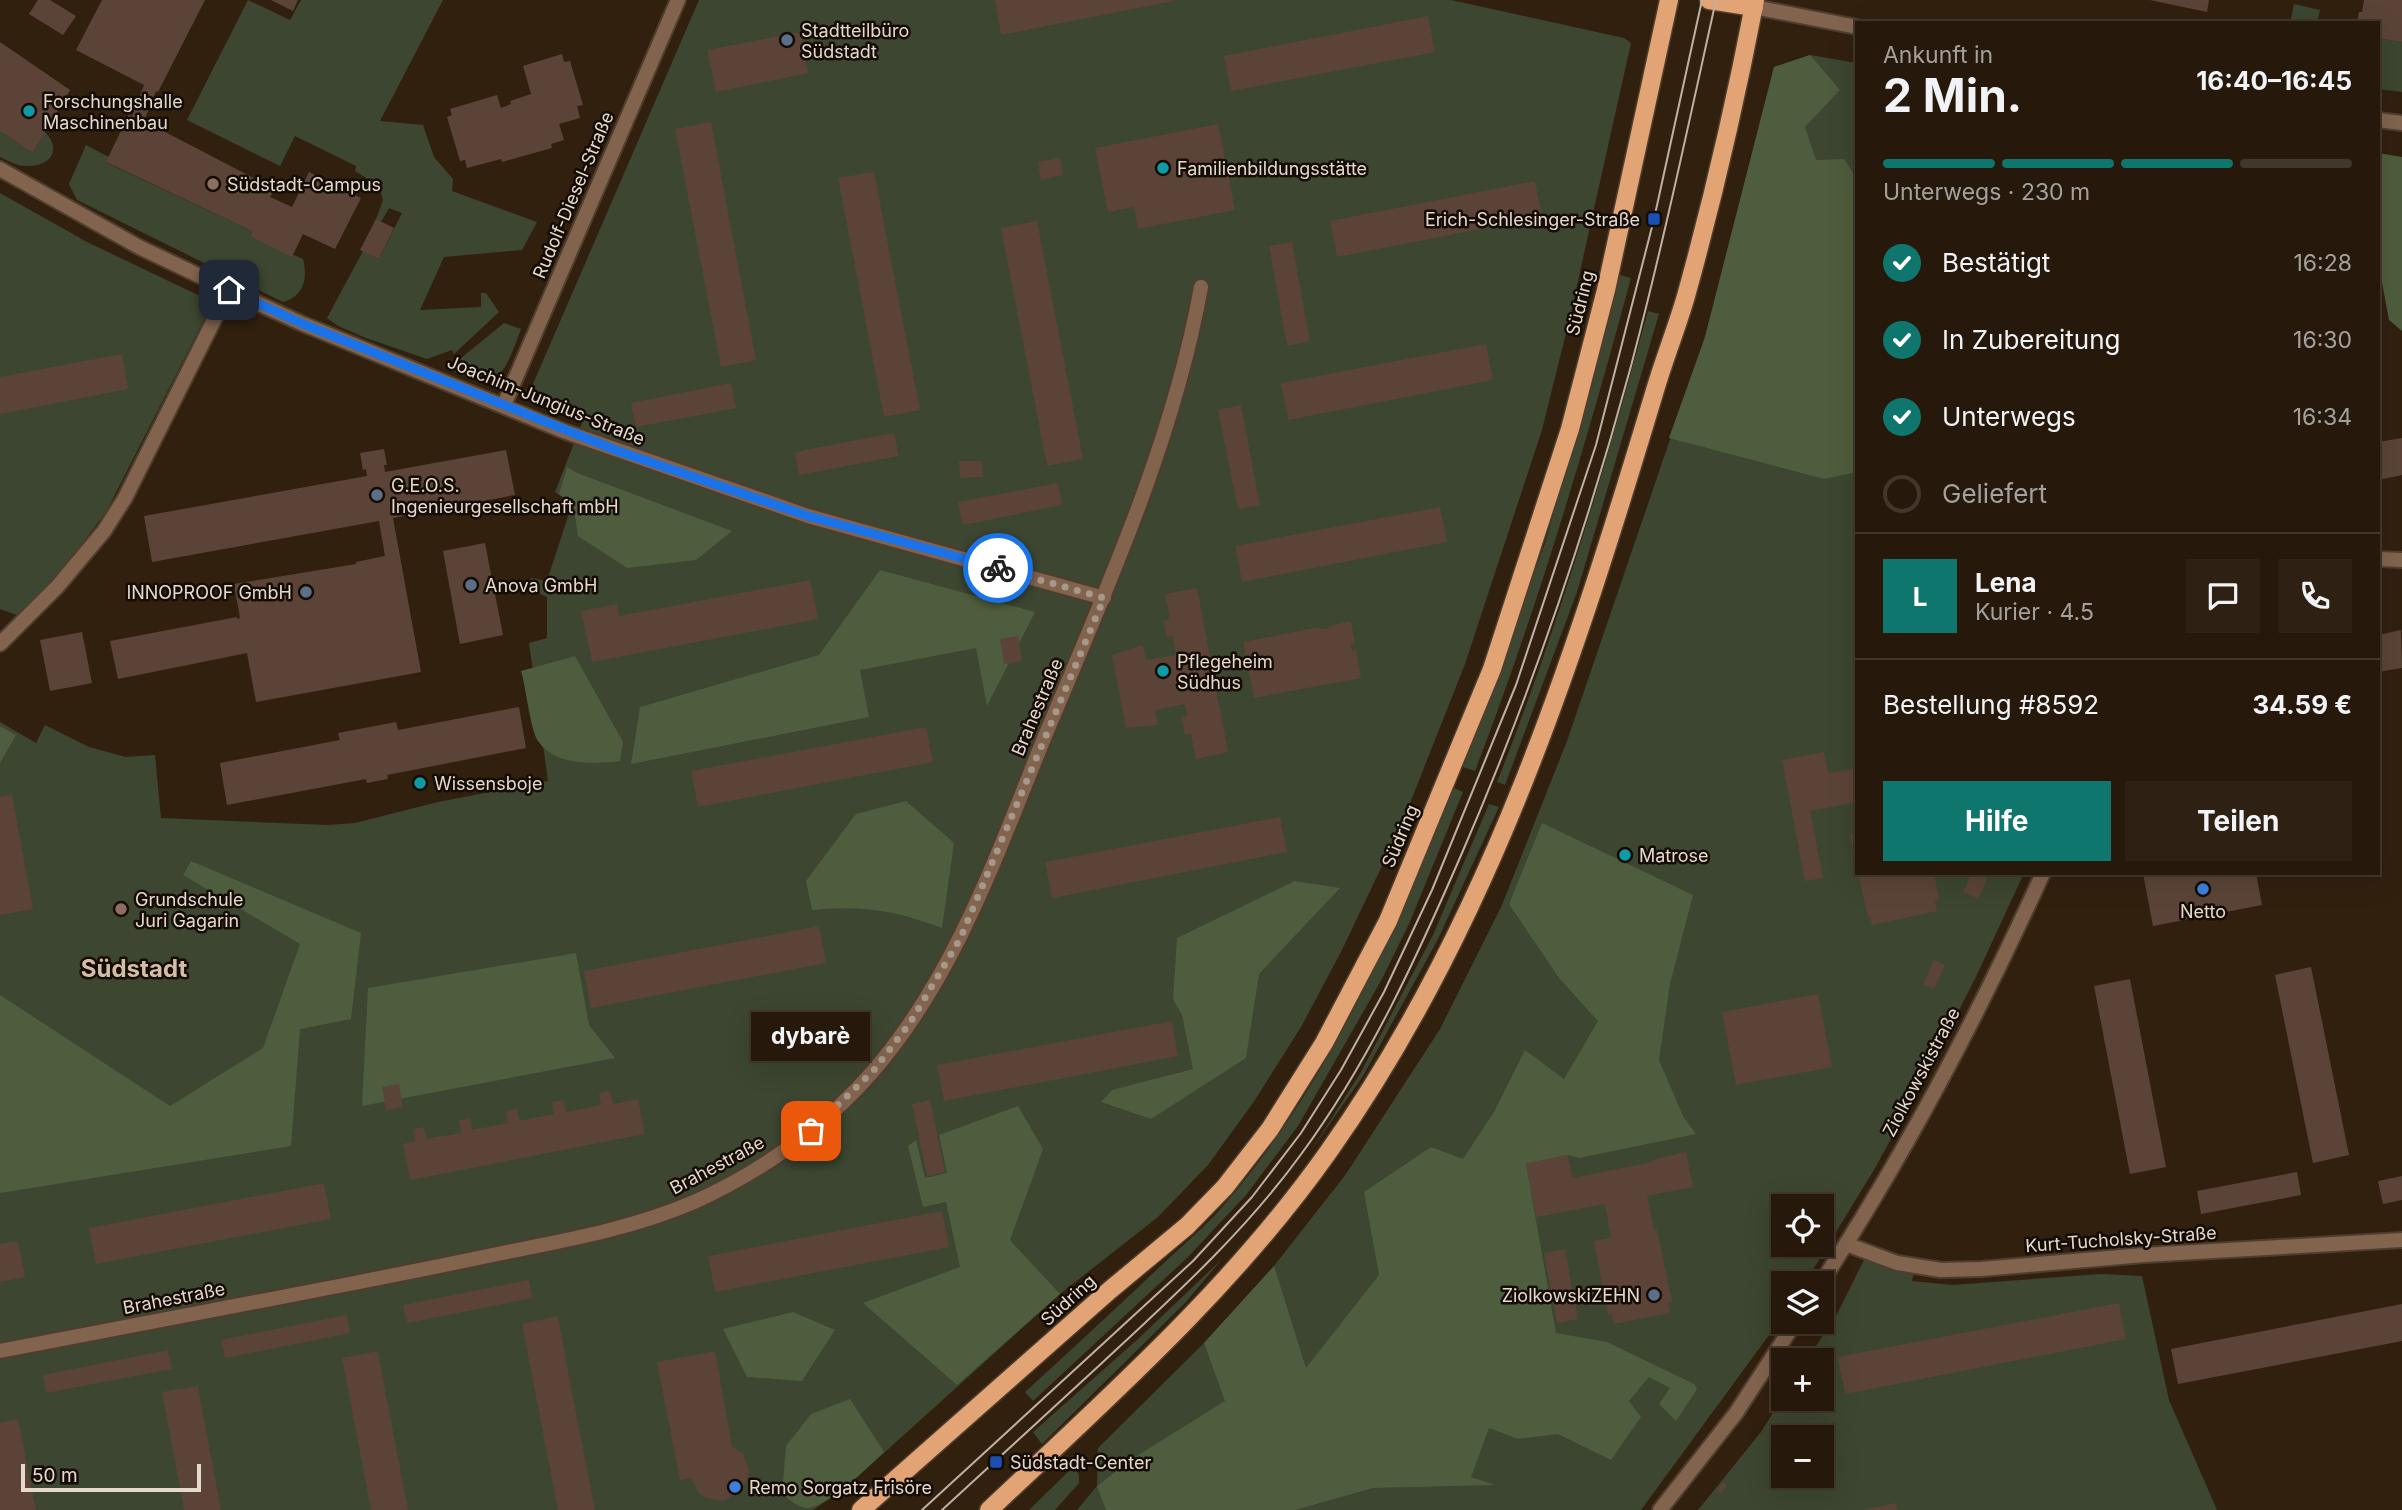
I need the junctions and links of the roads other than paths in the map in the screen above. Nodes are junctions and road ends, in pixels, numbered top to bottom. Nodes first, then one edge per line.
1 (678, 0) edge
2 (1669, 0) edge
3 (1709, 0) edge
4 (1755, 4) edge
5 (1855, 27) edge
6 (2380, 120) edge
7 (2402, 123) edge
8 (0, 169) edge
9 (1201, 287) dead end
10 (229, 290) junction
11 (504, 405) junction
12 (2380, 559) edge
13 (2402, 560) edge
14 (1104, 598) junction
15 (0, 644) edge
16 (2042, 875) edge
17 (2402, 1240) edge
18 (1846, 1244) junction
19 (1829, 1271) edge
20 (1788, 1334) edge
21 (0, 1351) edge
22 (861, 1510) edge
23 (989, 1510) edge
24 (1660, 1510) edge

1 - 11 street, Rudolf-Diesel-Straße
2 - 22 main road, Südring
3 - 4 main road
4 - 5 street
4 - 23 main road
6 - 7 street
8 - 10 street, Joachim-Jungius-Straße
9 - 14 street, Brahestraße
10 - 11 street, Joachim-Jungius-Straße
10 - 15 street
11 - 14 street, Joachim-Jungius-Straße
12 - 13 street
14 - 21 street, Brahestraße
16 - 18 street, Ziolkowskistraße
17 - 18 street, Kurt-Tucholsky-Straße
18 - 19 street, Ziolkowskistraße
20 - 24 street

